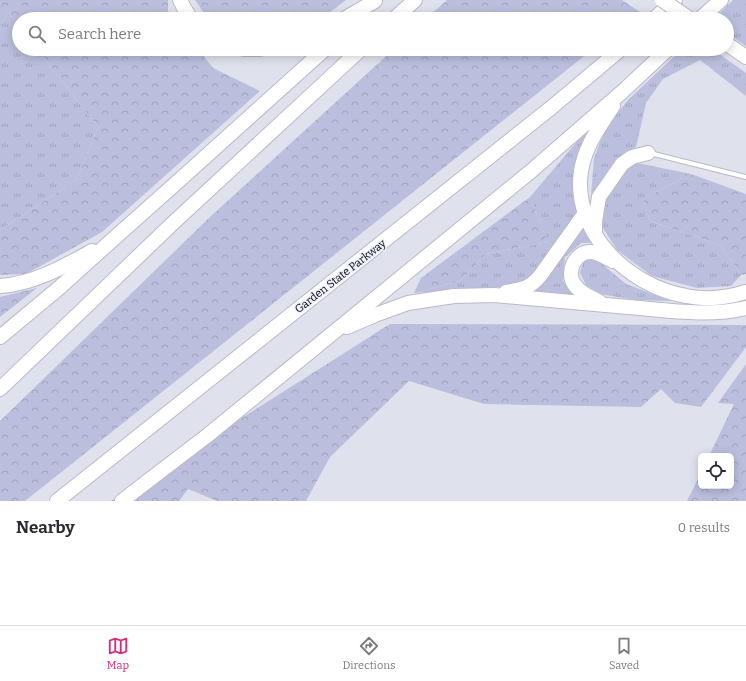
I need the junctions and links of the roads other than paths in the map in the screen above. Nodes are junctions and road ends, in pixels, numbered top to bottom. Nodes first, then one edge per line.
1 (180, 0) edge
2 (414, 0) edge
3 (662, 0) edge
4 (676, 0) edge
5 (721, 0) edge
6 (376, 1) edge
7 (187, 12) edge
8 (356, 12) edge
9 (364, 12) edge
10 (401, 12) edge
11 (662, 12) edge
12 (680, 12) edge
13 (708, 12) edge
14 (734, 49) edge
15 (316, 56) edge
16 (353, 56) edge
17 (613, 56) edge
18 (661, 56) edge
19 (746, 57) edge
20 (622, 92) junction
21 (648, 152) joint
22 (746, 177) edge
23 (585, 213) junction
24 (596, 236) junction
25 (110, 242) junction
26 (621, 265) junction
27 (0, 286) edge
28 (746, 292) edge
29 (494, 295) junction
30 (607, 305) junction
31 (746, 308) edge
32 (332, 333) junction
33 (0, 337) edge
34 (0, 389) edge
35 (57, 501) edge
36 (122, 501) edge

1 - 7 highway
2 - 10 highway
3 - 12 highway, bridge
4 - 11 highway
5 - 13 highway
6 - 8 highway
6 - 9 highway
14 - 19 highway
15 - 25 highway
16 - 34 highway
17 - 35 highway, Garden State Parkway
18 - 20 highway
20 - 23 highway
20 - 32 highway
21 - 22 lane
21 - 24 highway
23 - 24 highway
23 - 29 highway
24 - 26 highway
25 - 27 highway
25 - 33 highway
26 - 28 highway
26 - 30 highway
29 - 30 highway
29 - 32 highway
30 - 31 highway
32 - 36 highway

